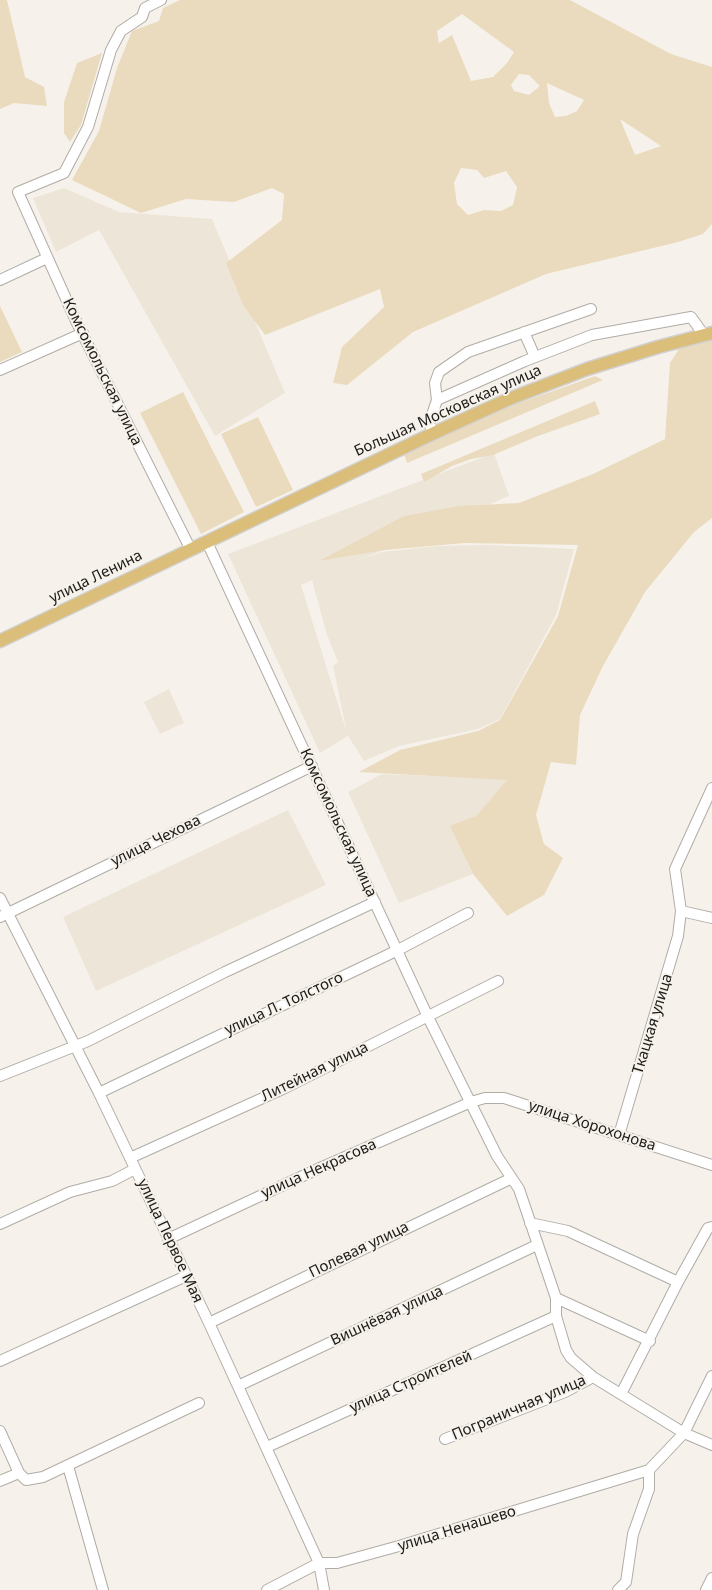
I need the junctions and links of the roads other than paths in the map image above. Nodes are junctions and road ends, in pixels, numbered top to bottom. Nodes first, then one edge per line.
1 (161, 0) edge
2 (142, 4) edge
3 (47, 258) junction
4 (0, 280) edge
5 (591, 309) dead end
6 (524, 332) junction
7 (82, 333) junction
8 (708, 334) edge
9 (535, 357) junction
10 (0, 370) edge
11 (437, 400) junction
12 (434, 433) junction
13 (207, 542) junction
14 (191, 550) junction
15 (0, 641) edge
16 (312, 766) junction
17 (712, 788) edge
18 (0, 898) edge
19 (375, 902) junction
20 (681, 911) junction
21 (468, 914) dead end
22 (4, 915) edge
23 (712, 918) edge
24 (398, 950) junction
25 (498, 981) dead end
26 (428, 1017) junction
27 (75, 1044) junction
28 (0, 1076) edge
29 (99, 1093) junction
30 (471, 1102) junction
31 (619, 1135) junction
32 (130, 1158) junction
33 (712, 1165) edge
34 (136, 1169) junction
35 (510, 1179) junction
36 (530, 1223) junction
37 (0, 1224) edge
38 (712, 1227) edge
39 (168, 1239) junction
40 (537, 1245) junction
41 (186, 1276) junction
42 (678, 1282) junction
43 (556, 1298) junction
44 (556, 1316) junction
45 (209, 1322) junction
46 (650, 1341) junction
47 (0, 1361) edge
48 (712, 1376) edge
49 (593, 1377) junction
50 (238, 1386) junction
51 (621, 1394) junction
52 (199, 1403) dead end
53 (0, 1431) edge
54 (684, 1432) junction
55 (444, 1439) dead end
56 (712, 1445) edge
57 (266, 1447) junction
58 (68, 1466) junction
59 (650, 1470) junction
60 (19, 1473) junction
61 (0, 1481) edge
62 (319, 1563) junction
63 (712, 1578) edge
64 (625, 1587) edge
65 (102, 1590) edge
66 (267, 1590) edge
67 (324, 1590) edge
68 (706, 1590) edge

1 - 2 street
2 - 3 street, Комсомольская улица
3 - 4 street
3 - 7 street, Комсомольская улица
5 - 6 street
6 - 9 street
6 - 11 street
7 - 10 street
7 - 14 street, Комсомольская улица
8 - 9 street
8 - 12 main road, Большая Московская улица
9 - 11 street
11 - 12 street
12 - 13 main road, Большая Московская улица
13 - 14 main road, улица Ленина
13 - 16 street, Комсомольская улица
14 - 15 main road, улица Ленина
16 - 19 street, Комсомольская улица
16 - 22 street, улица Чехова
17 - 20 street, Ткацкая улица
18 - 22 street, улица Первое Мая
19 - 24 street, Комсомольская улица
19 - 27 street
20 - 23 street
20 - 31 street, Ткацкая улица
21 - 24 street, улица Л. Толстого
22 - 27 street, улица Первое Мая
24 - 26 street, Комсомольская улица
24 - 29 street, улица Л. Толстого
25 - 26 street, Литейная улица
26 - 30 street, Комсомольская улица
26 - 32 street, Литейная улица
27 - 28 street
27 - 29 street, улица Первое Мая
29 - 32 street, улица Первое Мая
30 - 31 street, улица Хорохонова
30 - 35 street, Комсомольская улица
30 - 39 street, улица Некрасова
31 - 33 street, улица Хорохонова
32 - 34 street, улица Первое Мая
34 - 37 street
34 - 39 street, улица Первое Мая
35 - 36 street, Комсомольская улица
35 - 45 street, Полевая улица
36 - 40 street, Комсомольская улица
36 - 42 street
38 - 42 street
39 - 41 street, улица Первое Мая
40 - 43 street, Комсомольская улица
40 - 50 street, Вишнёвая улица
41 - 45 street, улица Первое Мая
41 - 47 street
42 - 46 street
43 - 44 street, Комсомольская улица
43 - 46 street
44 - 49 street, Комсомольская улица
44 - 57 street, улица Строителей
45 - 50 street, улица Первое Мая
46 - 51 street
48 - 54 street
49 - 51 street, Комсомольская улица
49 - 55 street, Пограничная улица
50 - 57 street, улица Первое Мая
51 - 54 street, Комсомольская улица
52 - 58 street
53 - 60 street
54 - 56 street, Комсомольская улица
54 - 59 street
57 - 62 street, улица Первое Мая
58 - 60 street
58 - 65 street
59 - 62 street, улица Ненашево
59 - 64 street
60 - 61 street
62 - 66 street, улица Ненашево
62 - 67 street, улица Первое Мая
63 - 68 street

